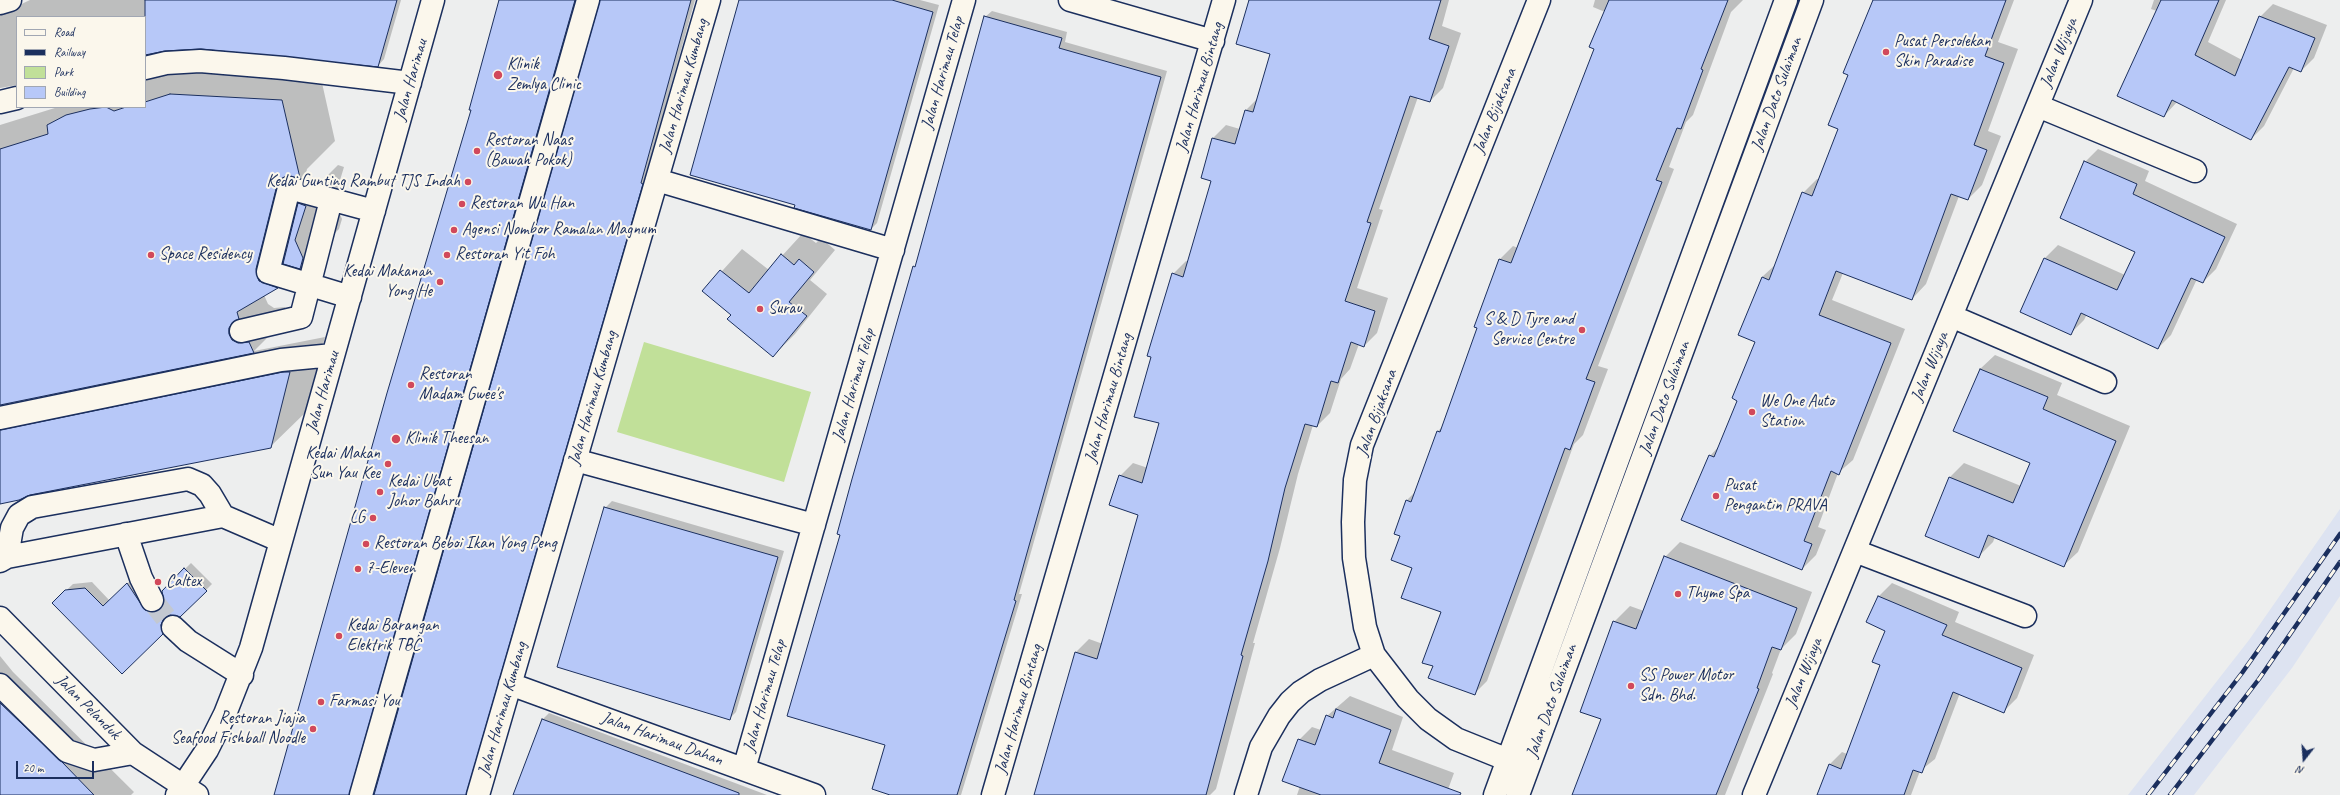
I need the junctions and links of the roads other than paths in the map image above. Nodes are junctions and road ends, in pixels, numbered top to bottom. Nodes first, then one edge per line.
1 (10, 0) edge
2 (433, 0) edge
3 (588, 0) edge
4 (709, 0) edge
5 (964, 0) edge
6 (1070, 0) edge
7 (1224, 0) edge
8 (1539, 0) edge
9 (1786, 0) edge
10 (1812, 0) edge
11 (2081, 0) edge
12 (0, 2) edge
13 (1213, 41) junction
14 (146, 68) edge
15 (410, 84) junction
16 (16, 98) edge
17 (0, 102) edge
18 (2038, 106) junction
19 (2195, 171) dead end
20 (657, 180) junction
21 (332, 200) junction
22 (374, 211) junction
23 (893, 250) junction
24 (309, 284) junction
25 (350, 297) junction
26 (1951, 316) junction
27 (241, 331) dead end
28 (333, 355) junction
29 (2105, 382) dead end
30 (0, 418) edge
31 (575, 460) junction
32 (223, 516) junction
33 (814, 525) junction
34 (126, 534) junction
35 (281, 541) junction
36 (1855, 551) junction
37 (3, 559) edge
38 (152, 600) tunnel mouth
39 (2024, 616) dead end
40 (0, 618) edge
41 (173, 626) tunnel mouth
42 (1374, 655) junction
43 (242, 675) junction
44 (510, 684) junction
45 (0, 685) edge
46 (133, 753) junction
47 (1508, 760) junction
48 (1528, 768) junction
49 (744, 769) junction
50 (186, 792) edge
51 (361, 795) edge
52 (478, 795) edge
53 (814, 795) edge
54 (993, 795) edge
55 (1246, 795) edge
56 (1495, 795) edge
57 (1518, 795) edge
58 (1754, 795) edge

1 - 12 street
2 - 15 street, Jalan Harimau
3 - 51 street
4 - 20 street, Jalan Harimau Kumbang
5 - 23 street, Jalan Harimau Telap
6 - 13 street
7 - 13 street, Jalan Harimau Bintang
8 - 42 street, Jalan Bijaksana
9 - 47 street, Jalan Dato Sulaiman
10 - 48 street, Jalan Dato Sulaiman
11 - 18 street, Jalan Wijaya
13 - 54 street, Jalan Harimau Bintang
14 - 15 street
15 - 22 street, Jalan Harimau
16 - 17 street
18 - 19 street, Jalan Wijaya
18 - 26 street, Jalan Wijaya
20 - 23 street
20 - 31 street, Jalan Harimau Kumbang
21 - 22 street
21 - 24 street
21 - 24 street
22 - 25 street, Jalan Harimau
23 - 33 street, Jalan Harimau Telap
24 - 25 street
24 - 27 street
25 - 28 street, Jalan Harimau
26 - 29 street, Jalan Wijaya
26 - 36 street, Jalan Wijaya
28 - 30 street
28 - 35 street, Jalan Harimau
31 - 33 street
31 - 44 street, Jalan Harimau Kumbang
32 - 34 street
32 - 35 street
32 - 37 street
33 - 49 street, Jalan Harimau Telap
34 - 37 street
34 - 38 street
35 - 43 street, Jalan Harimau
36 - 39 street
36 - 58 street, Jalan Wijaya
40 - 46 street, Jalan Pelanduk
41 - 43 street
42 - 47 street, Jalan Bijaksana
42 - 55 street
43 - 50 street, Jalan Harimau
44 - 49 street, Jalan Harimau Dahan
44 - 52 street, Jalan Harimau Kumbang
45 - 46 street
46 - 50 street, Jalan Pelanduk
47 - 48 street, Jalan Bijaksana
47 - 56 street, Jalan Dato Sulaiman
48 - 57 street, Jalan Dato Sulaiman
49 - 53 street, Jalan Harimau Dahan

